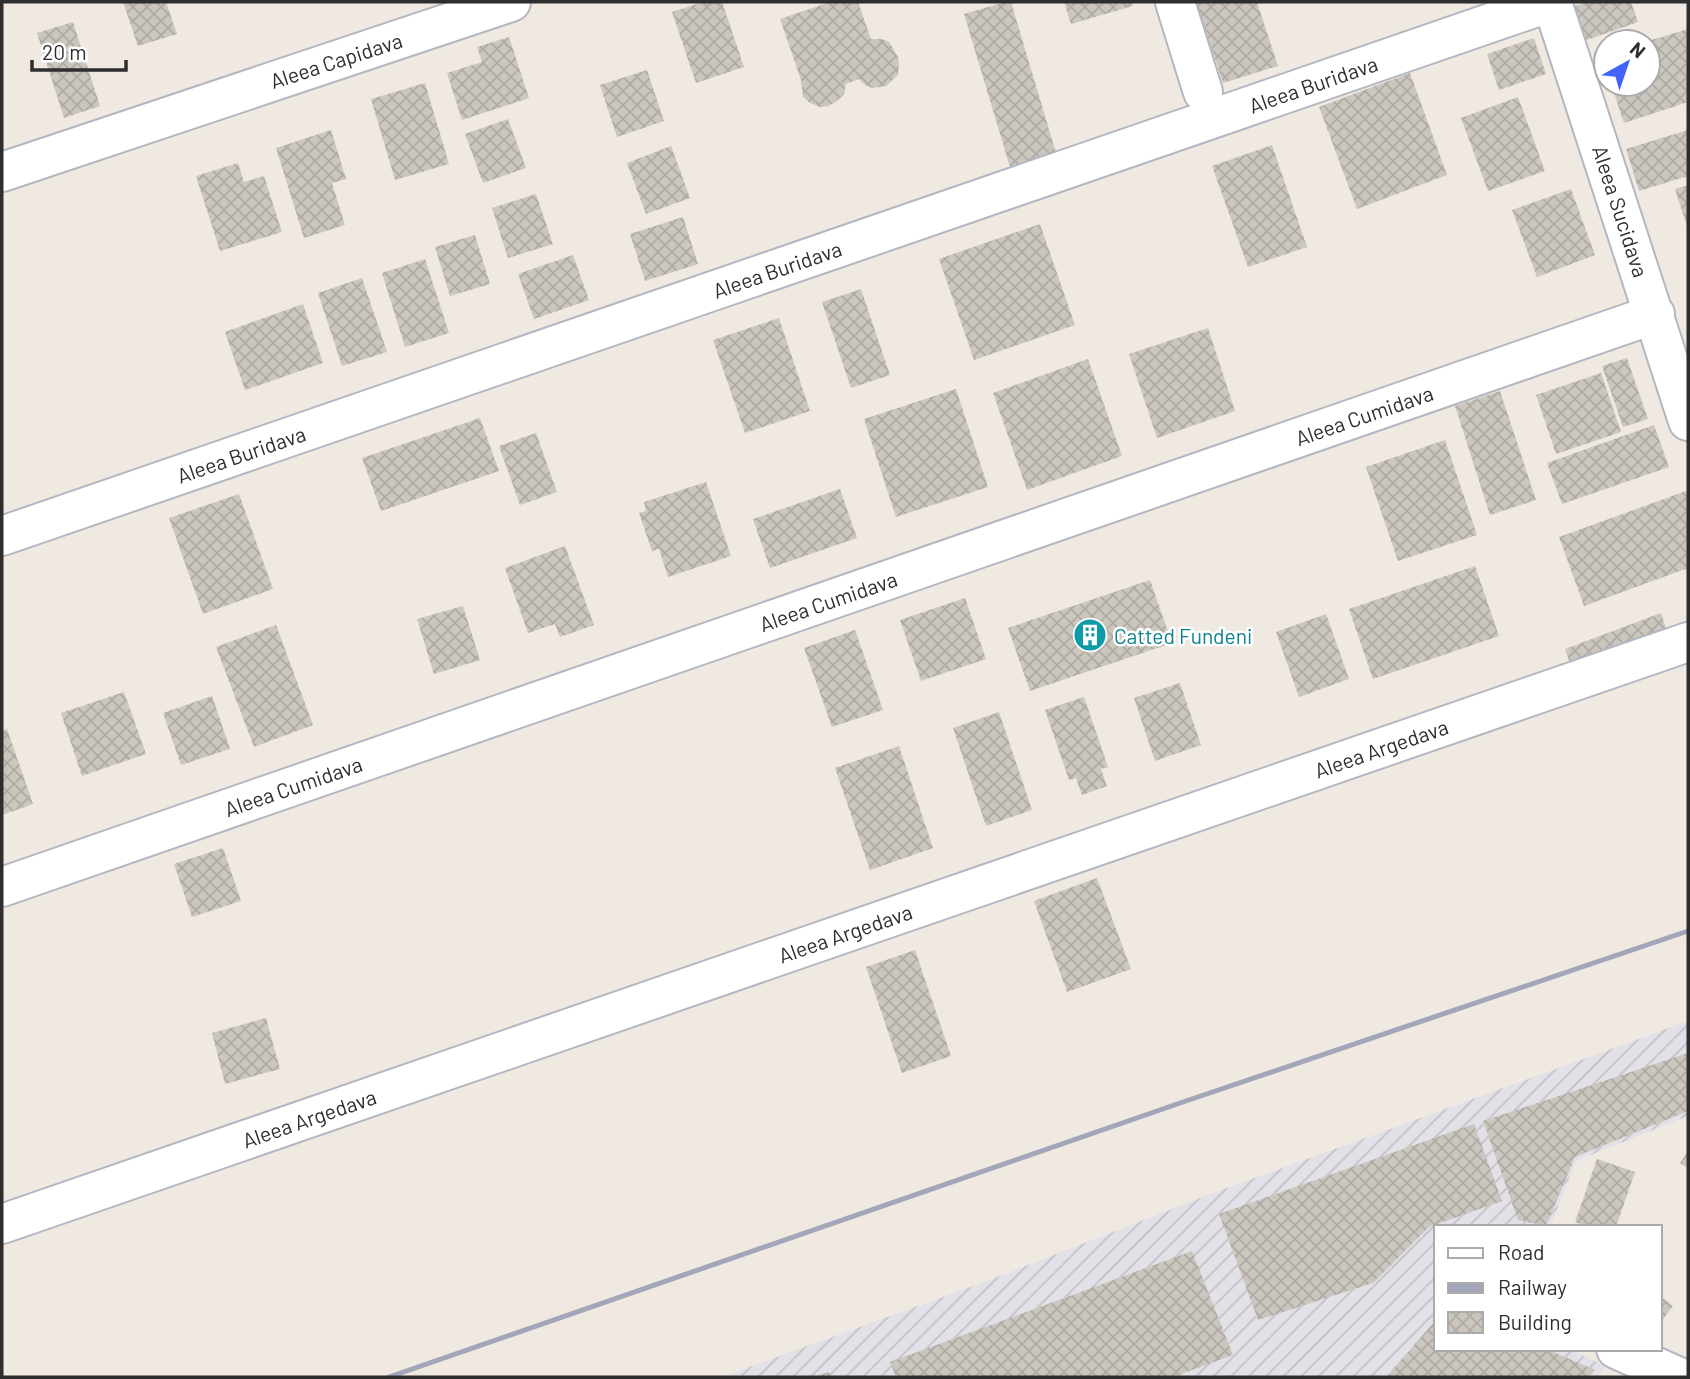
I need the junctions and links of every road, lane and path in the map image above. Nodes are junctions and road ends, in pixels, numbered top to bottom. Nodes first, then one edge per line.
1 (511, 2) edge
2 (1175, 2) edge
3 (1552, 2) edge
4 (1203, 92) dead end
5 (2, 172) edge
6 (1655, 314) junction
7 (1688, 421) edge
8 (2, 536) edge
9 (1688, 642) edge
10 (2, 887) edge
11 (2, 1224) edge
12 (1631, 1362) edge
13 (1679, 1377) edge

1 - 5 street, Aleea Capidava
2 - 4 street
3 - 6 street, Aleea Sucidava
3 - 8 street, Aleea Buridava
6 - 7 street, Aleea Sucidava
6 - 10 street, Aleea Cumidava
9 - 11 street, Aleea Argedava
12 - 13 street

